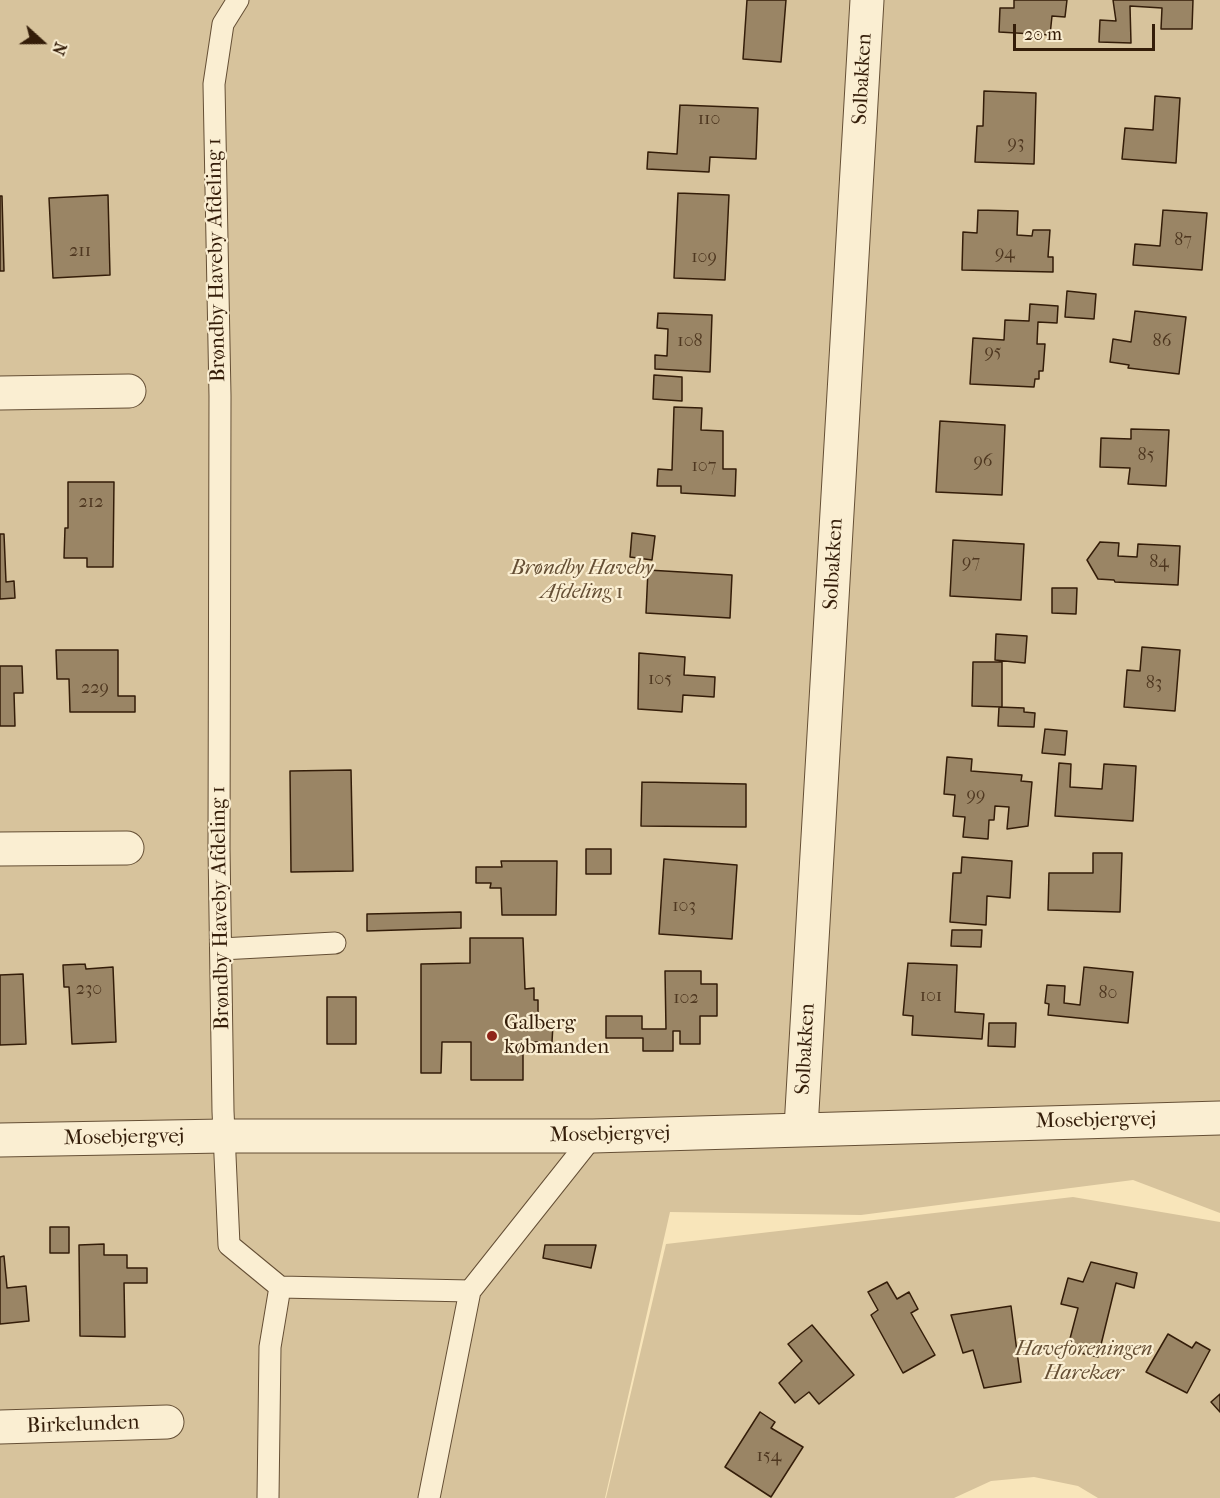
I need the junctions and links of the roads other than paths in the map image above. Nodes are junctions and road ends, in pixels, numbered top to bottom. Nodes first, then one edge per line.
1 (238, 0) edge
2 (867, 0) edge
3 (129, 392) dead end
4 (0, 393) edge
5 (127, 848) dead end
6 (0, 849) edge
7 (335, 943) dead end
8 (221, 949) junction
9 (1220, 1118) edge
10 (801, 1128) junction
11 (223, 1136) junction
12 (594, 1136) junction
13 (0, 1140) edge
14 (280, 1287) junction
15 (470, 1291) junction
16 (167, 1422) dead end
17 (0, 1427) edge
18 (268, 1498) edge
19 (429, 1498) edge

1 - 8 lane, Brøndby Haveby Afdeling 1
2 - 10 street, Solbakken
3 - 4 street
5 - 6 street
7 - 8 lane
8 - 11 lane, Brøndby Haveby Afdeling 1
9 - 10 street, Mosebjergvej
10 - 12 street, Mosebjergvej
11 - 12 street, Mosebjergvej
11 - 13 street, Mosebjergvej
11 - 14 lane, Brøndby Haveby Afdeling 1
12 - 15 lane
14 - 15 lane
14 - 18 lane
15 - 19 lane
16 - 17 street, Birkelunden

